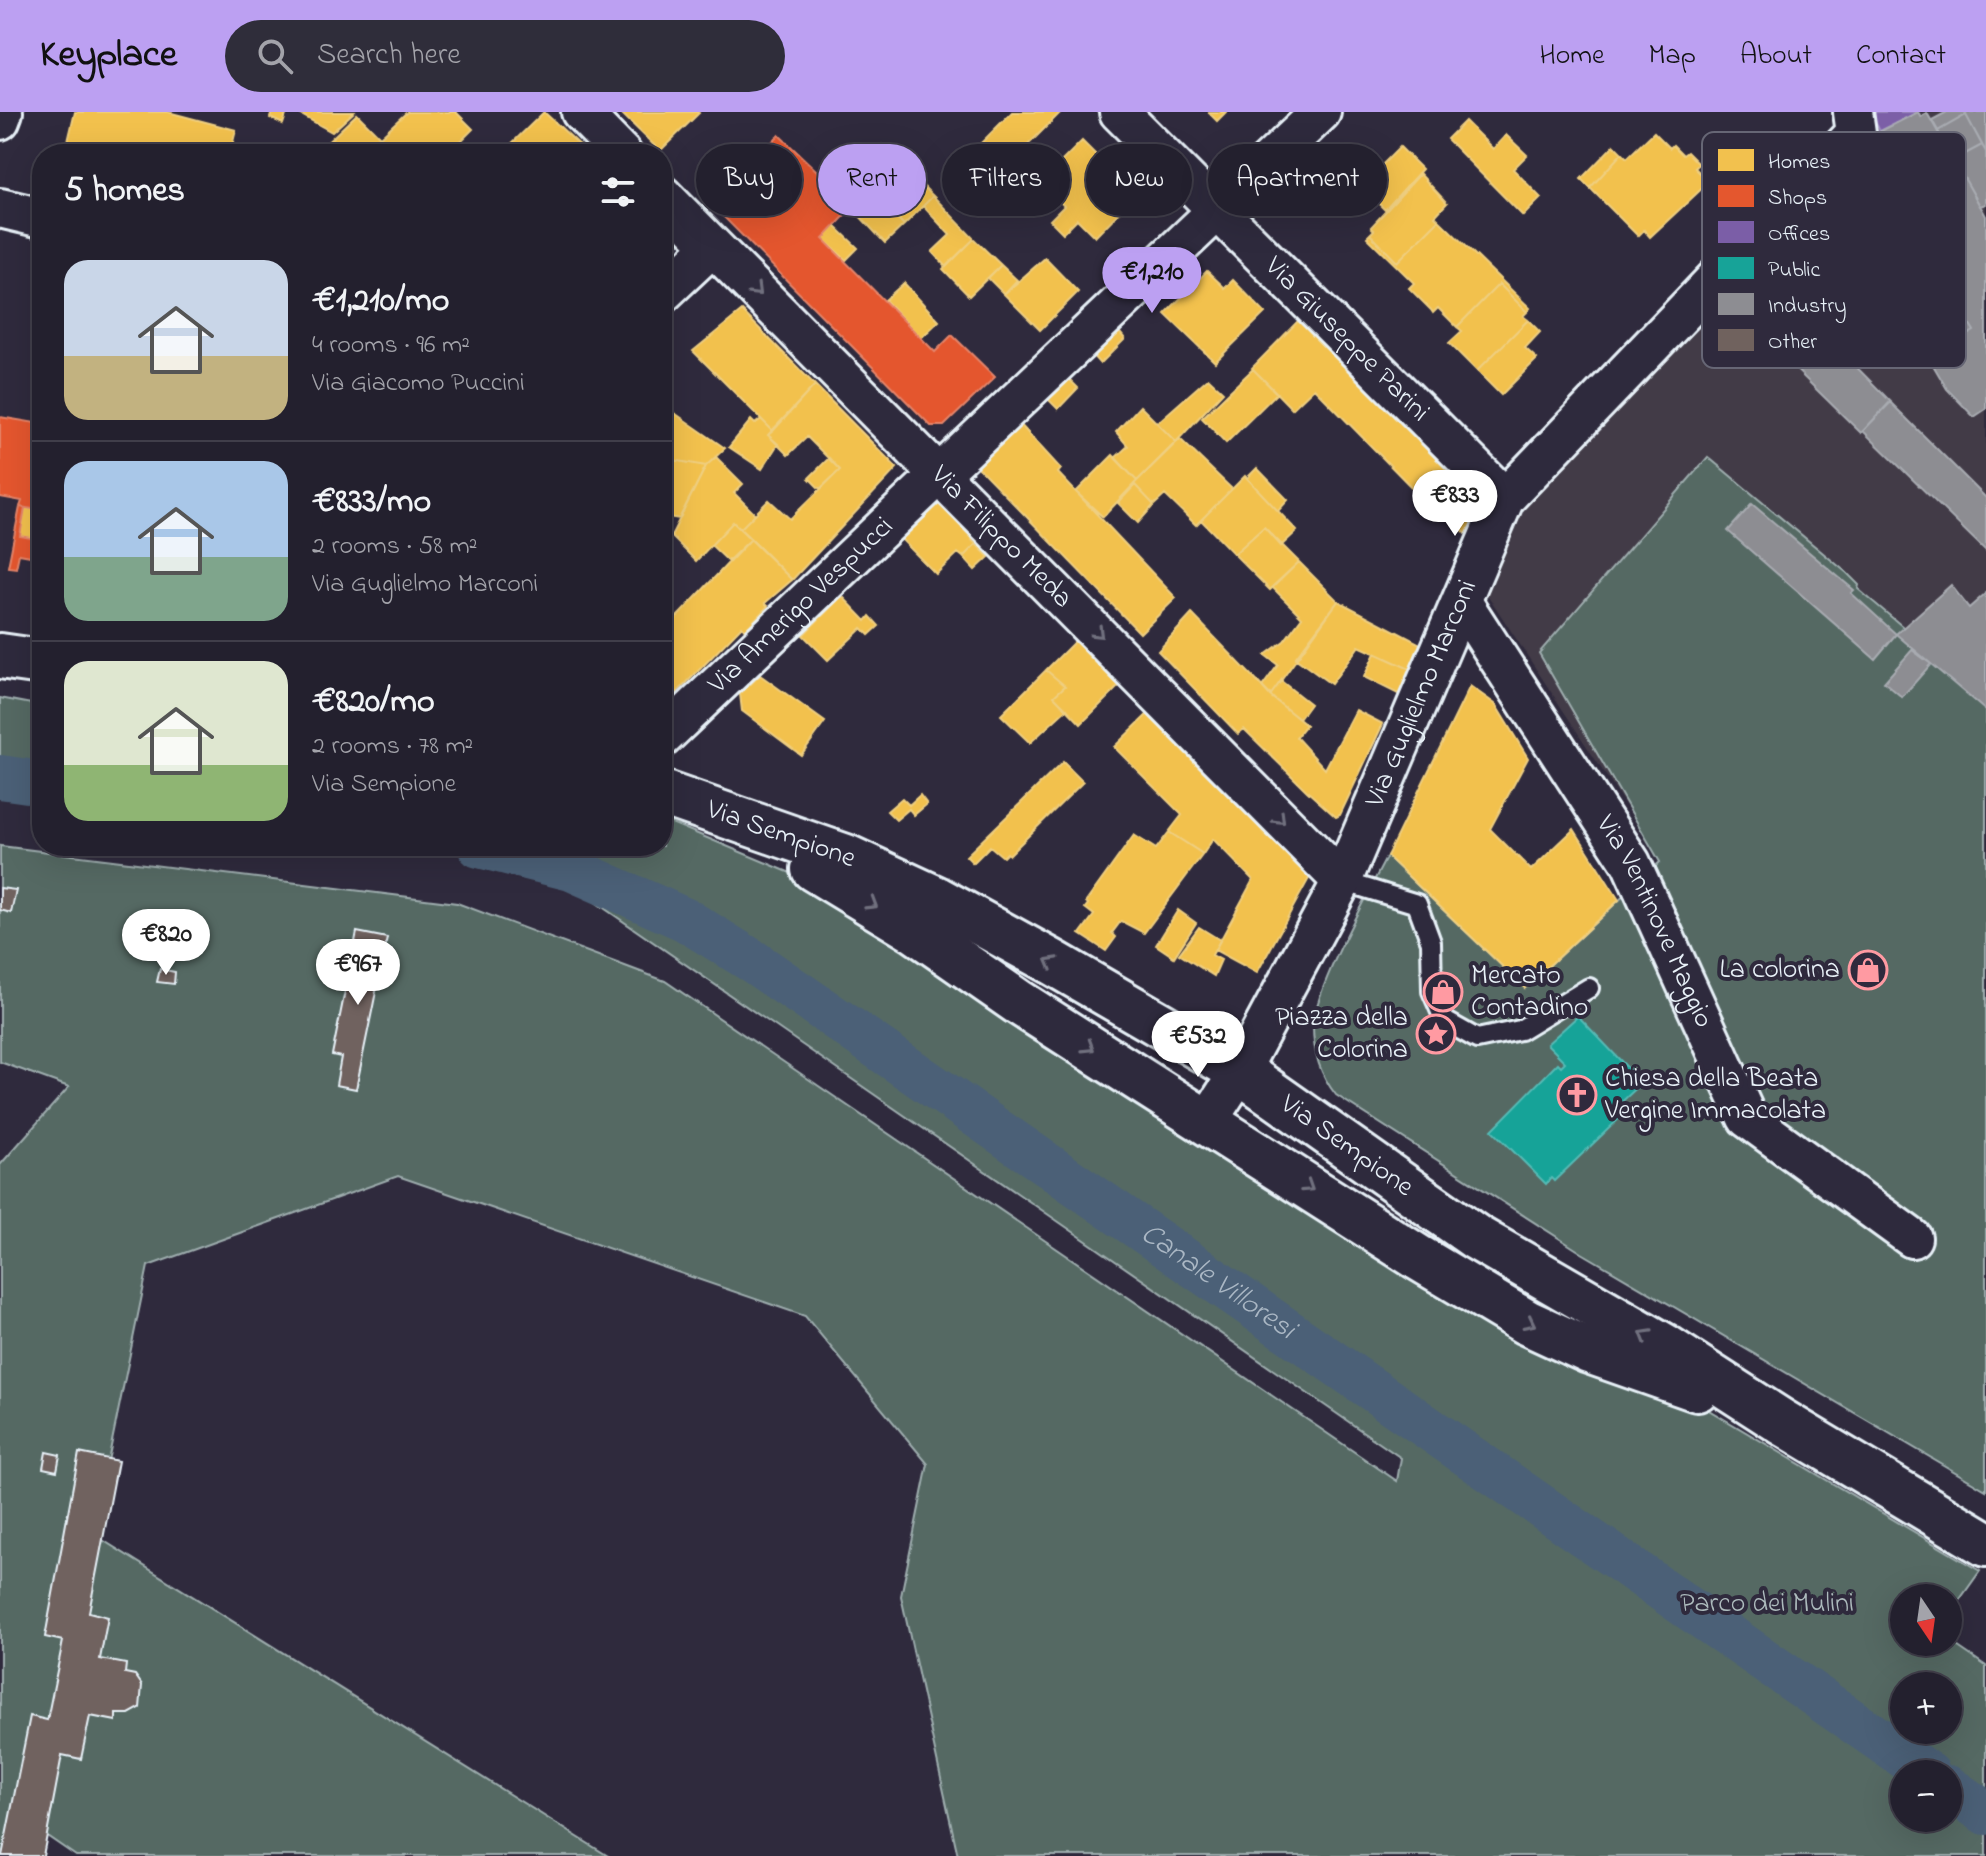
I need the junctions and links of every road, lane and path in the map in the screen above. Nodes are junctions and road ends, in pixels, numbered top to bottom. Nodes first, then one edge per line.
1 (3, 112) edge
2 (581, 112) edge
3 (1119, 112) edge
4 (1321, 112) edge
5 (0, 120) edge
6 (612, 144) edge
7 (1287, 144) edge
8 (1208, 203) edge
9 (672, 205) edge
10 (0, 208) edge
11 (32, 216) edge
12 (1211, 216) edge
13 (1221, 216) edge
14 (712, 247) junction
15 (672, 285) edge
16 (1702, 286) edge
17 (941, 474) junction
18 (1505, 498) junction
19 (1462, 602) junction
20 (0, 656) edge
21 (32, 661) edge
22 (672, 729) edge
23 (672, 796) edge
24 (672, 797) edge
25 (1342, 881) junction
26 (1589, 988) dead end
27 (1240, 1071) junction
28 (1207, 1122) junction
29 (1912, 1238) dead end
30 (1782, 1422) junction
31 (1986, 1544) edge

1 - 5 street
2 - 6 street
3 - 8 street, Via Giuseppe Parini
4 - 7 street, Via Amerigo Vespucci
9 - 14 street, Via Filippo Meda
10 - 11 street
12 - 17 street, Via Amerigo Vespucci
13 - 18 street, Via Giuseppe Parini
14 - 15 street
14 -> 17 street, Via Filippo Meda
16 - 18 street, Via Guglielmo Marconi
17 - 22 street, Via Amerigo Vespucci
17 -> 25 street, Via Filippo Meda
18 - 19 street, Via Guglielmo Marconi
19 - 25 street, Via Guglielmo Marconi
19 - 29 street, Via Ventinove Maggio
20 - 21 main road
27 -> 23 main road, Via Sempione
24 -> 28 main road, Via Sempione
25 - 26 lane
25 - 27 street, Via Guglielmo Marconi
27 - 28 street, Via Guglielmo Marconi
30 -> 27 main road, Via Sempione
28 -> 30 main road, Via Sempione
30 - 31 main road, Via Sempione

